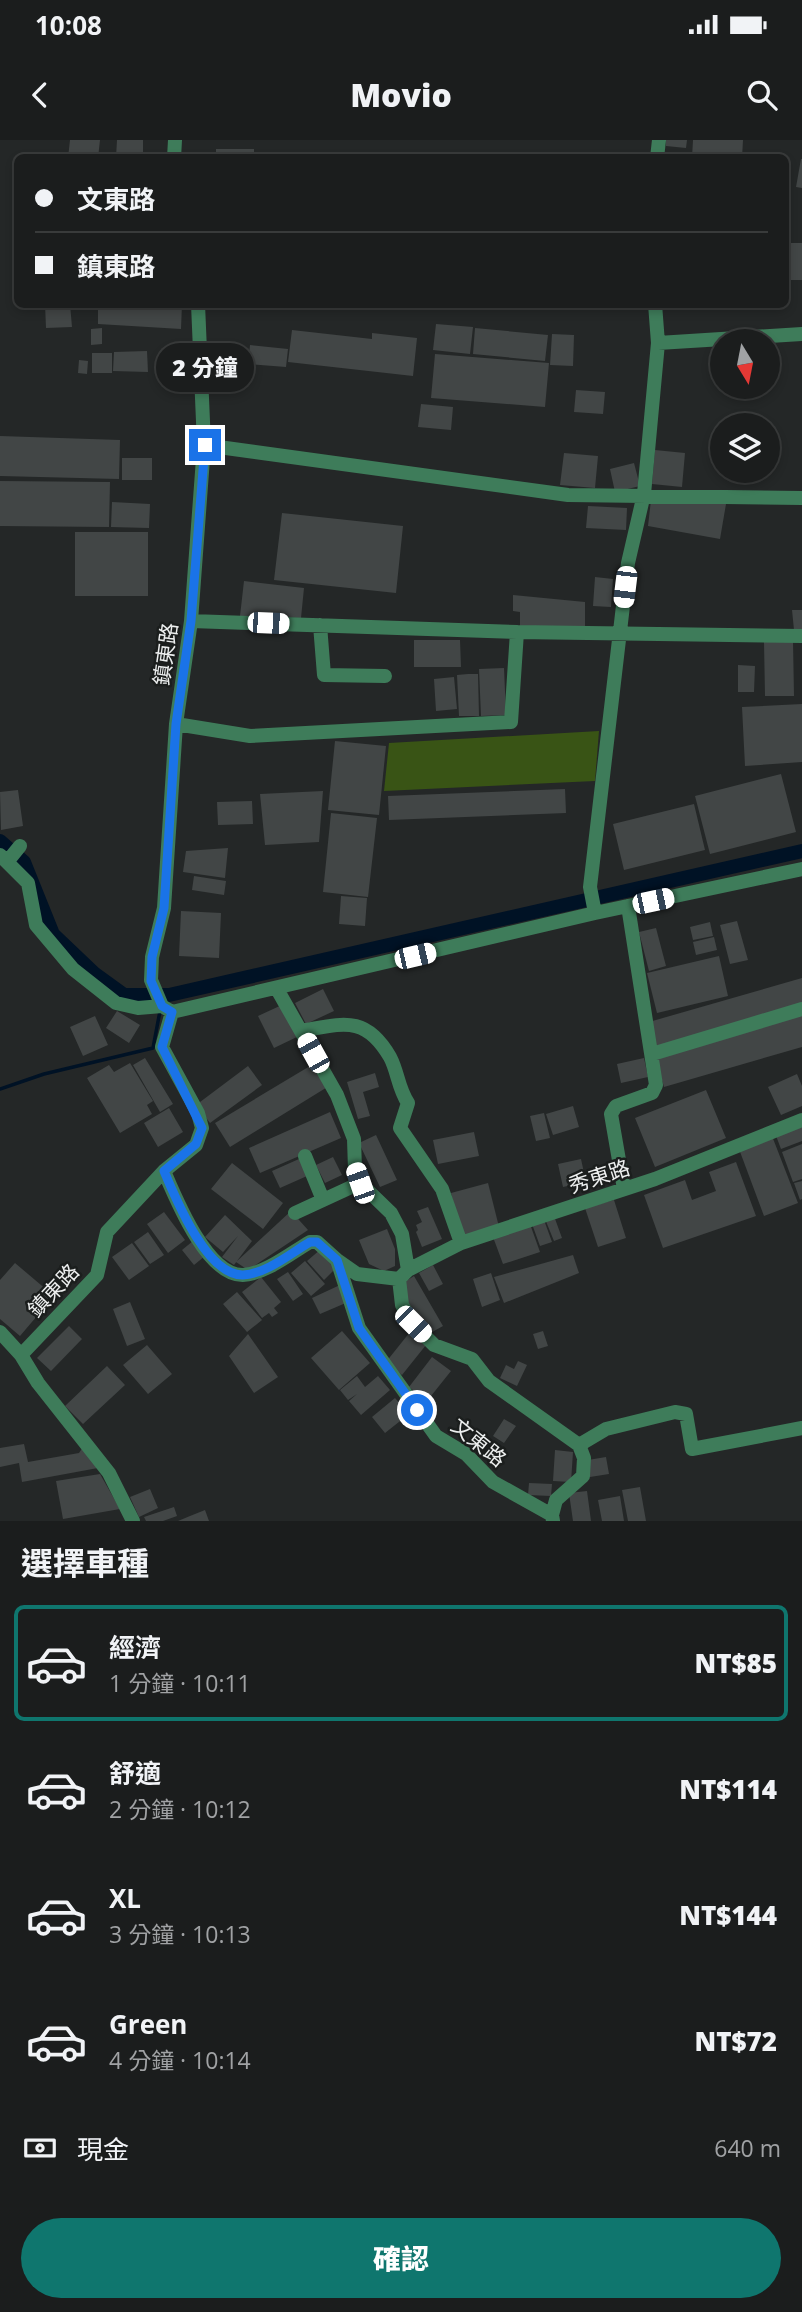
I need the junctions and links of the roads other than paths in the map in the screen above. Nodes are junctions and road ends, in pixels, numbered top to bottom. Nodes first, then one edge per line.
1 (198, 308) edge
2 (655, 308) edge
3 (802, 334) edge
4 (658, 343) junction
5 (205, 445) junction
6 (644, 494) junction
7 (802, 498) edge
8 (191, 621) junction
9 (320, 625) junction
10 (517, 632) junction
11 (619, 634) junction
12 (802, 636) edge
13 (385, 676) dead end
14 (176, 724) junction
15 (20, 846) dead end
16 (4, 859) edge
17 (802, 869) edge
18 (628, 906) junction
19 (594, 908) junction
20 (277, 989) junction
21 (167, 1009) junction
22 (802, 1009) edge
23 (300, 1031) junction
24 (652, 1054) junction
25 (802, 1120) edge
26 (305, 1156) dead end
27 (164, 1171) junction
28 (360, 1183) junction
29 (624, 1189) junction
30 (323, 1200) junction
31 (295, 1213) dead end
32 (461, 1243) junction
33 (337, 1260) junction
34 (404, 1275) junction
35 (0, 1332) edge
36 (21, 1355) junction
37 (802, 1428) edge
38 (579, 1445) junction
39 (552, 1518) edge
40 (132, 1521) edge

1 - 5 street, 鎮東路
2 - 4 street
3 - 4 street
4 - 6 street
5 - 6 street
5 - 8 street, 鎮東路
6 - 7 street
6 - 11 street
8 - 9 street
8 - 14 street, 鎮東路
9 - 10 street
9 - 13 street
10 - 11 street
10 - 14 street
11 - 12 street
11 - 19 street
14 - 21 street, 鎮東路
15 - 16 street
16 - 21 street
17 - 18 street
18 - 19 street
18 - 24 street
19 - 20 street
20 - 21 street
20 - 23 street
21 - 27 street, 鎮東路
22 - 24 street
23 - 28 street
23 - 32 street
24 - 29 street
25 - 29 street, 秀東路
26 - 30 street
27 - 33 street
27 - 36 street, 鎮東路
28 - 30 street
28 - 34 street
29 - 32 street, 秀東路
30 - 31 street
32 - 34 street, 秀東路
33 - 34 street
33 - 39 street, 文東路
34 - 38 street
35 - 36 street
36 - 40 street
37 - 38 street
38 - 39 street

